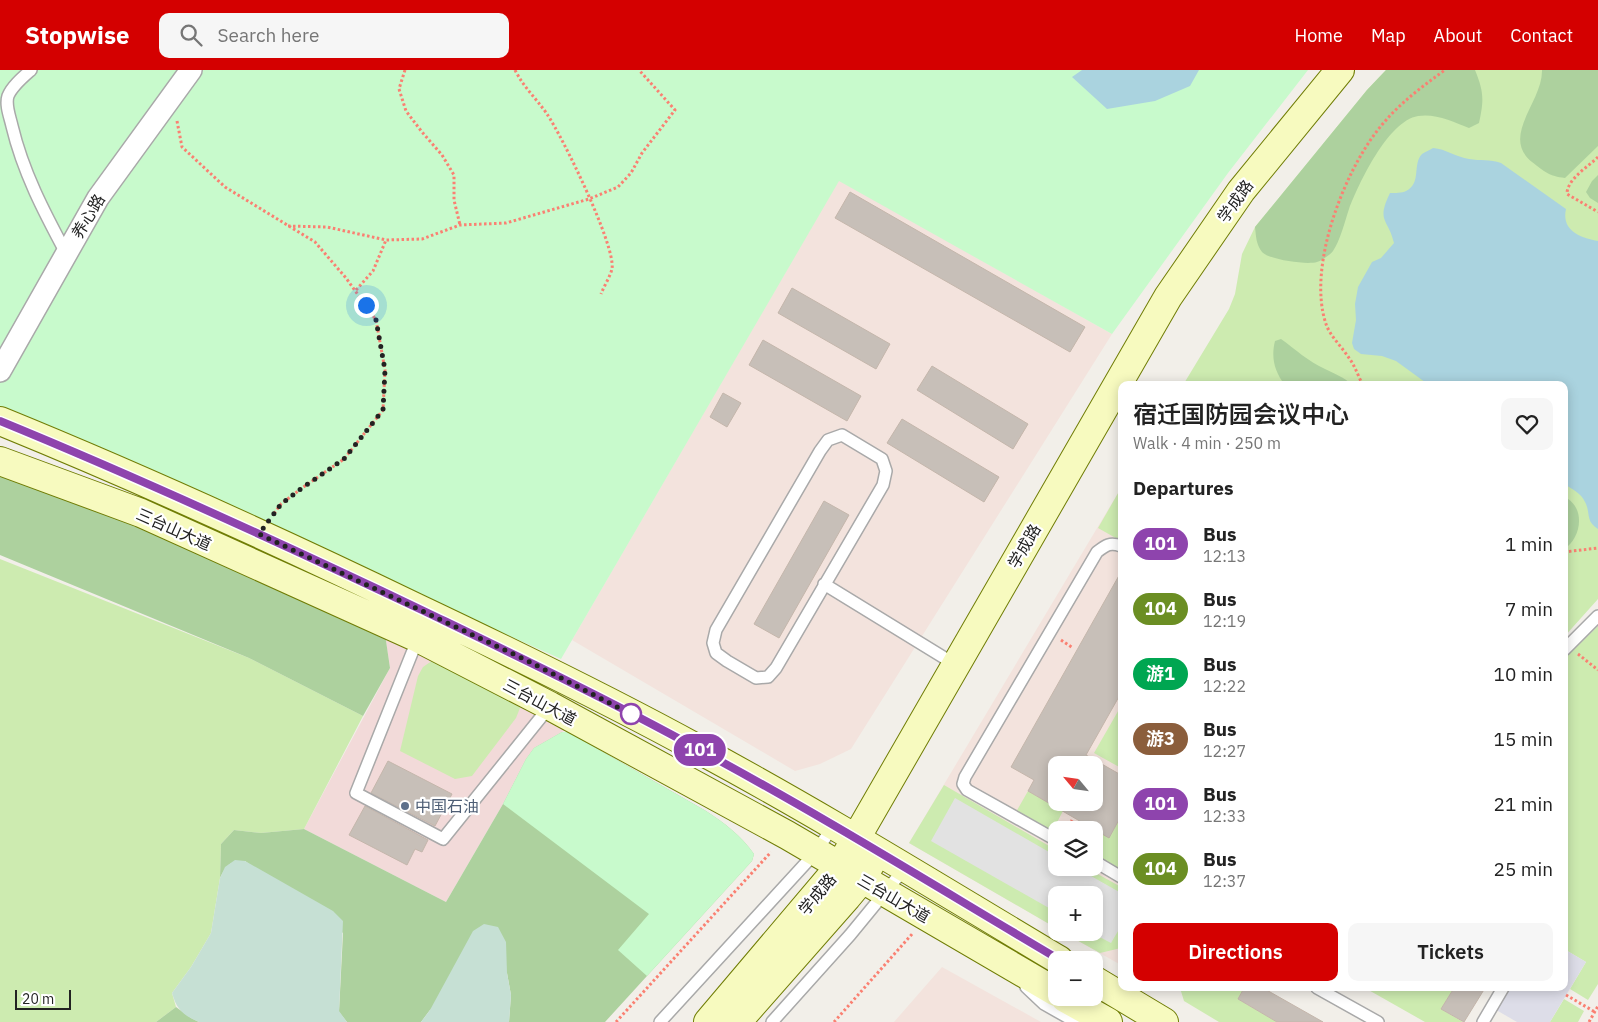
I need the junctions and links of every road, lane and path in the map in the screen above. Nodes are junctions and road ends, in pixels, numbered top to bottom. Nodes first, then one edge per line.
1 (31, 70) edge
2 (191, 70) edge
3 (405, 70) edge
4 (515, 70) edge
5 (640, 70) edge
6 (1340, 70) edge
7 (1445, 70) edge
8 (172, 96) junction
9 (1598, 157) edge
10 (589, 199) junction
11 (1598, 212) edge
12 (460, 224) junction
13 (287, 226) junction
14 (386, 240) junction
15 (66, 253) junction
16 (356, 290) junction
17 (601, 294) dead end
18 (0, 371) edge
19 (1120, 381) edge
20 (1362, 381) edge
21 (1118, 384) edge
22 (0, 421) edge
23 (0, 461) edge
24 (259, 534) junction
25 (1118, 545) edge
26 (1598, 548) edge
27 (1568, 552) edge
28 (824, 584) junction
29 (1598, 616) edge
30 (418, 638) junction
31 (1568, 646) edge
32 (1568, 649) edge
33 (956, 665) junction
34 (1598, 670) edge
35 (550, 706) junction
36 (787, 835) junction
37 (1048, 836) edge
38 (856, 839) junction
39 (816, 852) junction
40 (1103, 866) edge
41 (905, 868) junction
42 (1118, 875) edge
43 (862, 879) junction
44 (927, 917) junction
45 (1048, 953) edge
46 (994, 956) junction
47 (1103, 983) edge
48 (1048, 987) edge
49 (1118, 989) edge
50 (1322, 991) edge
51 (1501, 991) edge
52 (1131, 994) edge
53 (1566, 995) dead end
54 (1079, 1006) edge
55 (1598, 1006) edge
56 (1595, 1012) junction
57 (616, 1022) edge
58 (660, 1022) edge
59 (708, 1022) edge
60 (736, 1022) edge
61 (772, 1022) edge
62 (834, 1022) edge
63 (1076, 1022) edge
64 (1108, 1022) edge
65 (1164, 1022) edge
66 (1378, 1022) edge
67 (1483, 1022) edge
68 (1588, 1022) edge

1 - 15 lane
2 - 8 street, 养心路
3 - 12 path
4 - 10 path
5 - 10 path
6 - 19 main road, 学成路
7 - 20 path
8 - 13 path
8 - 15 street, 养心路
9 - 11 path
10 - 12 path
10 - 17 path
12 - 14 path
13 - 14 path
13 - 16 path
14 - 16 path
15 - 18 street, 养心路
16 - 24 path
21 - 33 main road, 学成路
22 - 24 main road, 三台山大道
23 - 30 main road, 三台山大道
24 - 38 main road, 三台山大道
25 - 37 lane
26 - 27 path
28 - 28 lane
28 - 33 lane
29 - 31 lane
30 - 35 main road, 三台山大道
30 - 35 lane
32 - 34 path
33 - 38 main road, 学成路
35 - 36 main road, 三台山大道
36 - 39 main road, 三台山大道
36 - 57 path
38 - 39 lane
38 - 41 main road, 三台山大道
38 - 43 main road, 学成路
39 - 43 main road, 三台山大道
39 - 58 lane
40 - 42 lane
41 - 43 lane
41 - 45 main road, 三台山大道
43 - 44 main road, 三台山大道
43 - 59 main road, 学成路
43 - 60 main road, 学成路
43 - 61 lane
44 - 46 main road, 三台山大道
44 - 62 path
46 - 48 main road, 三台山大道
46 - 63 lane
47 - 49 main road
50 - 66 lane
51 - 67 lane
52 - 65 main road
53 - 56 path
54 - 64 main road
55 - 56 path
56 - 68 path

